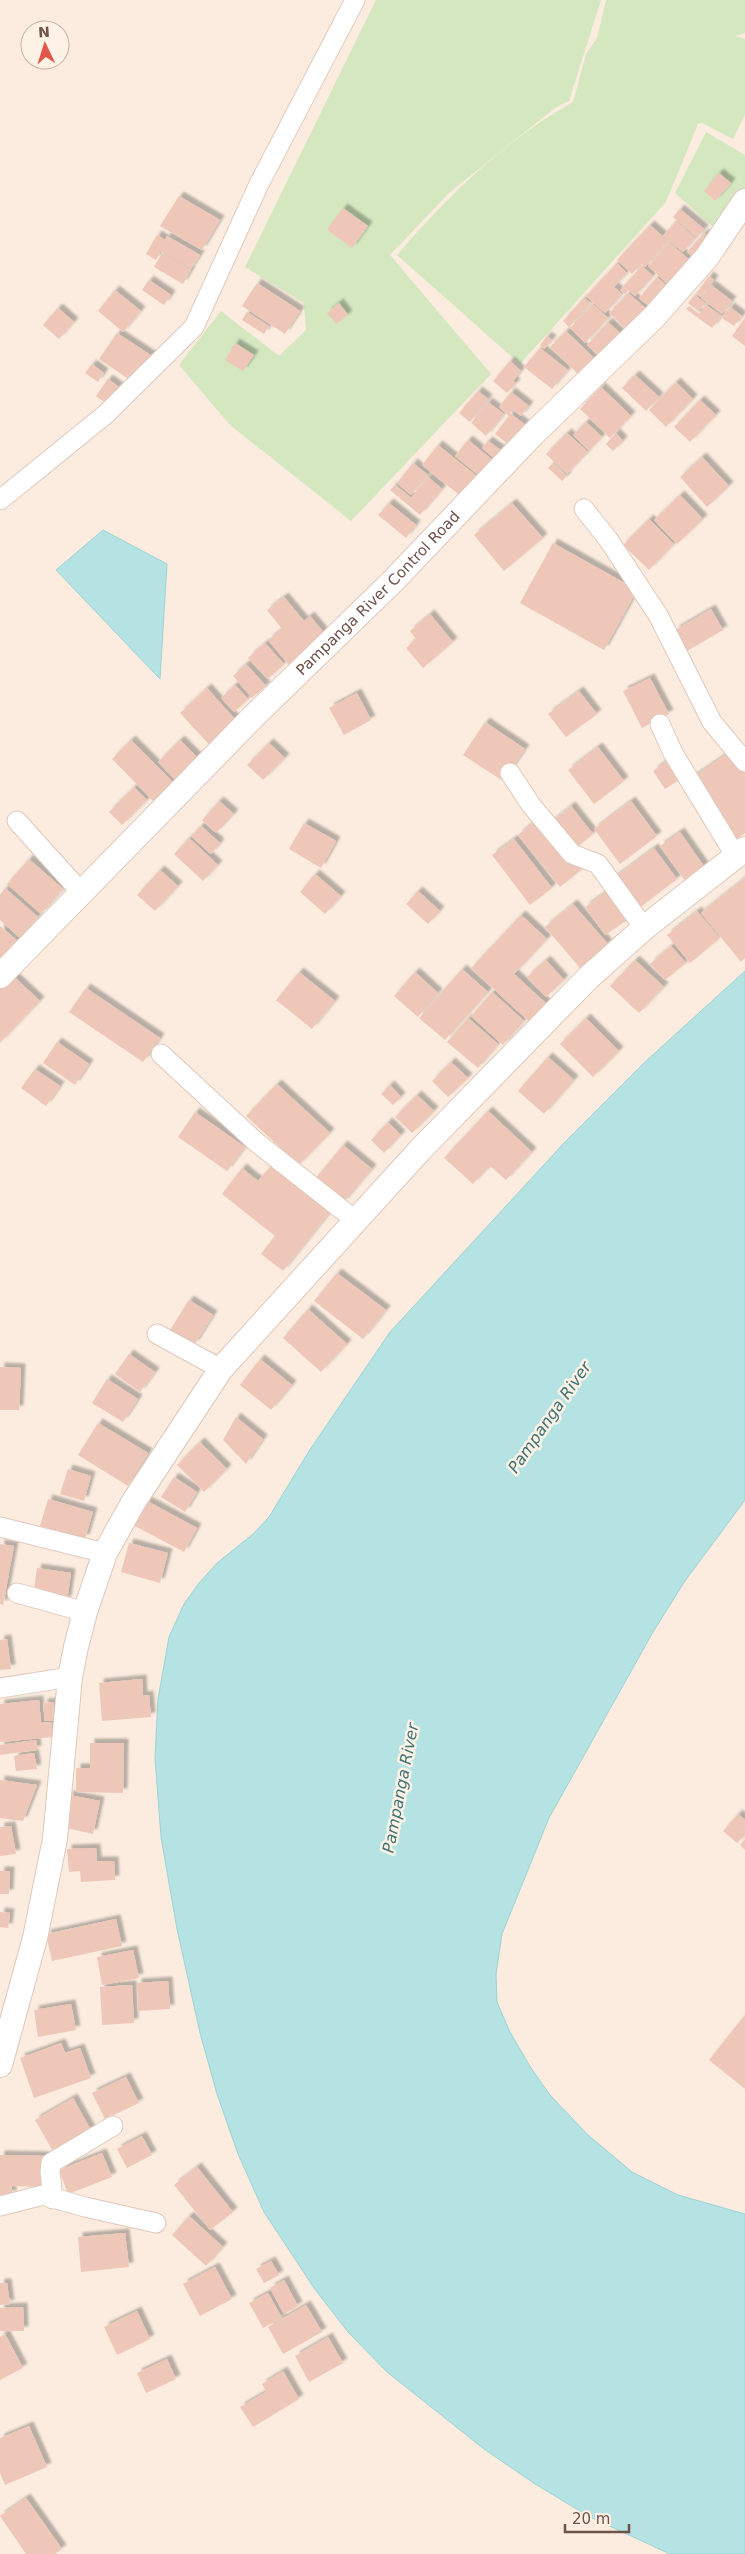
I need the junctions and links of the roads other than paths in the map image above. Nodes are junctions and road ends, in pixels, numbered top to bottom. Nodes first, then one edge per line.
1 (355, 0) edge
2 (745, 201) edge
3 (0, 500) edge
4 (584, 509) dead end
5 (660, 724) dead end
6 (745, 762) edge
7 (510, 773) dead end
8 (17, 821) dead end
9 (740, 852) edge
10 (81, 892) junction
11 (644, 928) junction
12 (0, 976) edge
13 (161, 1054) dead end
14 (355, 1220) junction
15 (157, 1334) dead end
16 (222, 1369) junction
17 (0, 1527) edge
18 (105, 1553) junction
19 (17, 1593) dead end
20 (85, 1612) junction
21 (70, 1677) junction
22 (0, 1688) edge
23 (0, 2065) edge
24 (114, 2126) dead end
25 (53, 2199) junction
26 (0, 2206) edge
27 (156, 2223) dead end

1 - 3 street
2 - 10 street, Pampanga River Control Road
4 - 6 street
5 - 9 street
7 - 11 street
8 - 10 street
9 - 11 street
10 - 12 street, Pampanga River Control Road
11 - 14 street
13 - 14 street
14 - 16 street
15 - 16 street
16 - 18 street
17 - 18 street
18 - 20 street
19 - 20 street
20 - 21 street
21 - 22 street
21 - 23 street
24 - 25 street
25 - 26 street
25 - 27 street

